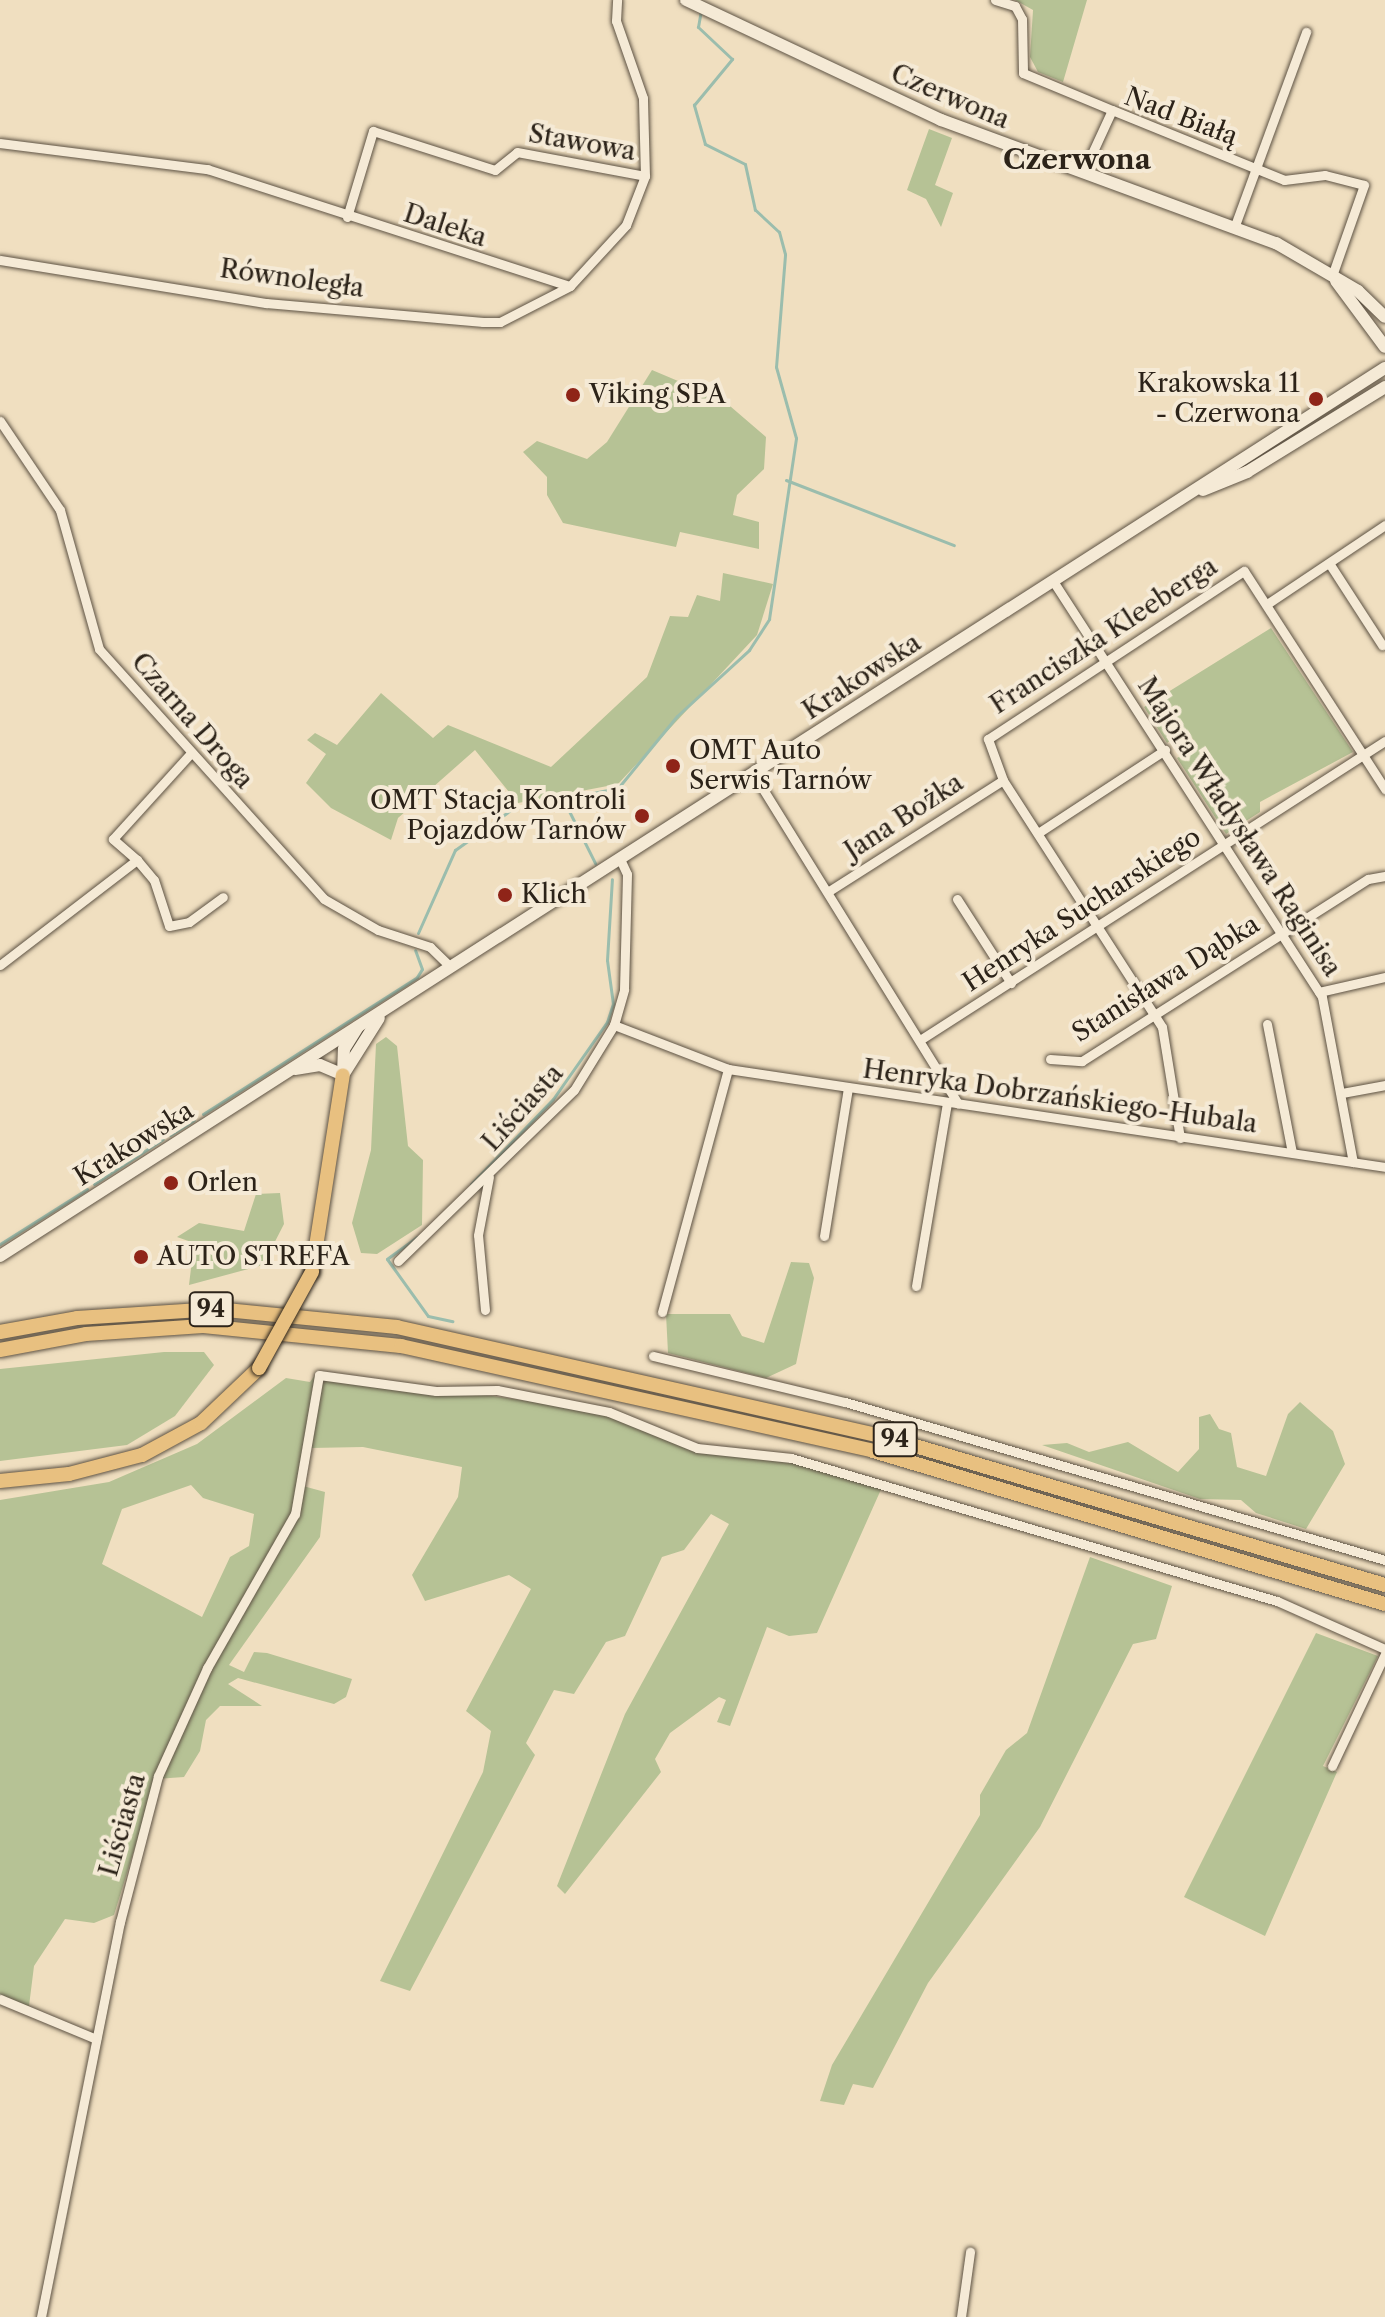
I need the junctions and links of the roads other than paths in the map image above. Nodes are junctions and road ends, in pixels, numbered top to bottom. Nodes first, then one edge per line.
1 (617, 0) edge
2 (995, 0) edge
3 (687, 1) edge
4 (1306, 32) dead end
5 (1112, 110) junction
6 (0, 143) edge
7 (1257, 169) junction
8 (1083, 173) junction
9 (645, 176) junction
10 (347, 217) junction
11 (1234, 228) junction
12 (0, 260) edge
13 (1333, 277) junction
14 (570, 286) junction
15 (1385, 317) edge
16 (1385, 347) edge
17 (1385, 368) edge
18 (1385, 387) edge
19 (0, 421) edge
20 (1200, 491) junction
21 (1385, 525) edge
22 (1329, 563) junction
23 (1053, 581) junction
24 (1267, 604) junction
25 (1382, 645) dead end
26 (1106, 660) junction
27 (1385, 741) edge
28 (1165, 750) junction
29 (191, 753) junction
30 (1363, 755) junction
31 (753, 773) junction
32 (1003, 780) junction
33 (1385, 789) edge
34 (1038, 833) junction
35 (1224, 845) junction
36 (620, 859) junction
37 (137, 860) junction
38 (1385, 876) edge
39 (829, 891) junction
40 (223, 897) dead end
41 (957, 899) dead end
42 (1097, 926) junction
43 (1283, 933) junction
44 (0, 965) edge
45 (451, 967) junction
46 (1385, 977) edge
47 (1011, 983) junction
48 (1319, 992) junction
49 (389, 1007) junction
50 (1157, 1016) junction
51 (360, 1024) junction
52 (1267, 1024) dead end
53 (614, 1025) junction
54 (923, 1038) junction
55 (305, 1059) junction
56 (1050, 1059) dead end
57 (728, 1069) junction
58 (292, 1070) junction
59 (343, 1075) junction
60 (1385, 1085) edge
61 (848, 1088) junction
62 (1342, 1093) junction
63 (947, 1103) junction
64 (958, 1104) junction
65 (1180, 1138) junction
66 (1292, 1153) junction
67 (1353, 1162) junction
68 (1385, 1167) edge
69 (489, 1177) junction
70 (824, 1236) dead end
71 (0, 1256) edge
72 (398, 1261) dead end
73 (916, 1286) dead end
74 (485, 1310) dead end
75 (662, 1312) dead end
76 (0, 1330) edge
77 (0, 1350) edge
78 (653, 1356) dead end
79 (0, 1481) edge
80 (1385, 1560) edge
81 (1385, 1585) edge
82 (1385, 1604) edge
83 (1385, 1651) edge
84 (1332, 1766) dead end
85 (0, 1999) edge
86 (96, 2039) junction
87 (970, 2252) dead end
88 (41, 2317) edge
89 (961, 2317) edge

1 - 9 street
2 - 5 street
3 - 8 main road, Czerwona
4 - 7 street, Nad Białą
5 - 7 street, Nad Białą
5 - 8 street, Nad Białą
6 - 10 street, Daleka
7 - 11 street, Nad Białą
7 - 13 street, Nad Białą
8 - 11 main road, Czerwona
9 - 10 street, Stawowa
9 - 14 street
10 - 14 street, Daleka
11 - 13 main road, Czerwona
12 - 14 street, Równoległa
13 - 15 main road, Czerwona
13 - 16 main road, Czerwona
17 - 20 main road, Krakowska
18 - 20 main road, Krakowska
19 - 29 street, Czarna Droga
20 - 23 main road, Krakowska
21 - 22 street
22 - 24 street
22 - 25 street
23 - 26 street, Majora Władysława Raginisa
23 - 31 main road, Krakowska
24 - 26 street, Franciszka Kleeberga
24 - 30 street, Franciszka Kleeberga
26 - 28 street, Majora Władysława Raginisa
26 - 32 street, Franciszka Kleeberga
27 - 30 street, Henryka Sucharskiego
28 - 34 street
28 - 35 street, Majora Władysława Raginisa
29 - 37 street
29 - 45 street, Czarna Droga
30 - 33 street, Franciszka Kleeberga
30 - 35 street, Henryka Sucharskiego
31 - 36 main road, Krakowska
31 - 39 street
32 - 34 street, Franciszka Kleeberga
32 - 39 street, Jana Bożka
34 - 42 street, Franciszka Kleeberga
35 - 42 street, Henryka Sucharskiego
35 - 43 street, Majora Władysława Raginisa
36 - 45 main road, Krakowska
36 - 53 street, Liściasta
37 - 40 street
37 - 44 street
38 - 43 street, Stanisława Dąbka
39 - 54 street
41 - 47 street
42 - 47 street, Henryka Sucharskiego
42 - 50 street, Franciszka Kleeberga
43 - 48 street, Majora Władysława Raginisa
43 - 50 street, Stanisława Dąbka
45 - 49 main road, Krakowska
46 - 48 street
47 - 54 street, Henryka Sucharskiego
48 - 62 street, Majora Władysława Raginisa
49 - 51 main road, Krakowska
49 - 59 main road, Krakowska
50 - 56 street, Stanisława Dąbka
50 - 65 street
51 - 55 main road, Krakowska
51 - 59 main road
52 - 66 street
53 - 57 street, Henryka Dobrzańskiego-Hubala
53 - 69 street, Liściasta
54 - 64 street
55 - 58 main road, Krakowska
55 - 59 main road
57 - 61 street, Henryka Dobrzańskiego-Hubala
57 - 75 street
58 - 59 main road
58 - 71 main road, Krakowska
59 - 79 main road, bridge
60 - 62 street
61 - 63 street, Henryka Dobrzańskiego-Hubala
61 - 70 street
62 - 67 street, Majora Władysława Raginisa
63 - 64 street, Henryka Dobrzańskiego-Hubala
63 - 73 street
64 - 65 street, Henryka Dobrzańskiego-Hubala
65 - 66 street, Henryka Dobrzańskiego-Hubala
66 - 67 street, Henryka Dobrzańskiego-Hubala
67 - 68 street, Henryka Dobrzańskiego-Hubala
69 - 72 street, Liściasta
69 - 74 street
76 - 81 main road, 94
77 - 82 main road, 94
78 - 80 street
83 - 84 street
83 - 86 street, Liściasta
85 - 86 street
86 - 88 street, Liściasta
87 - 89 street

